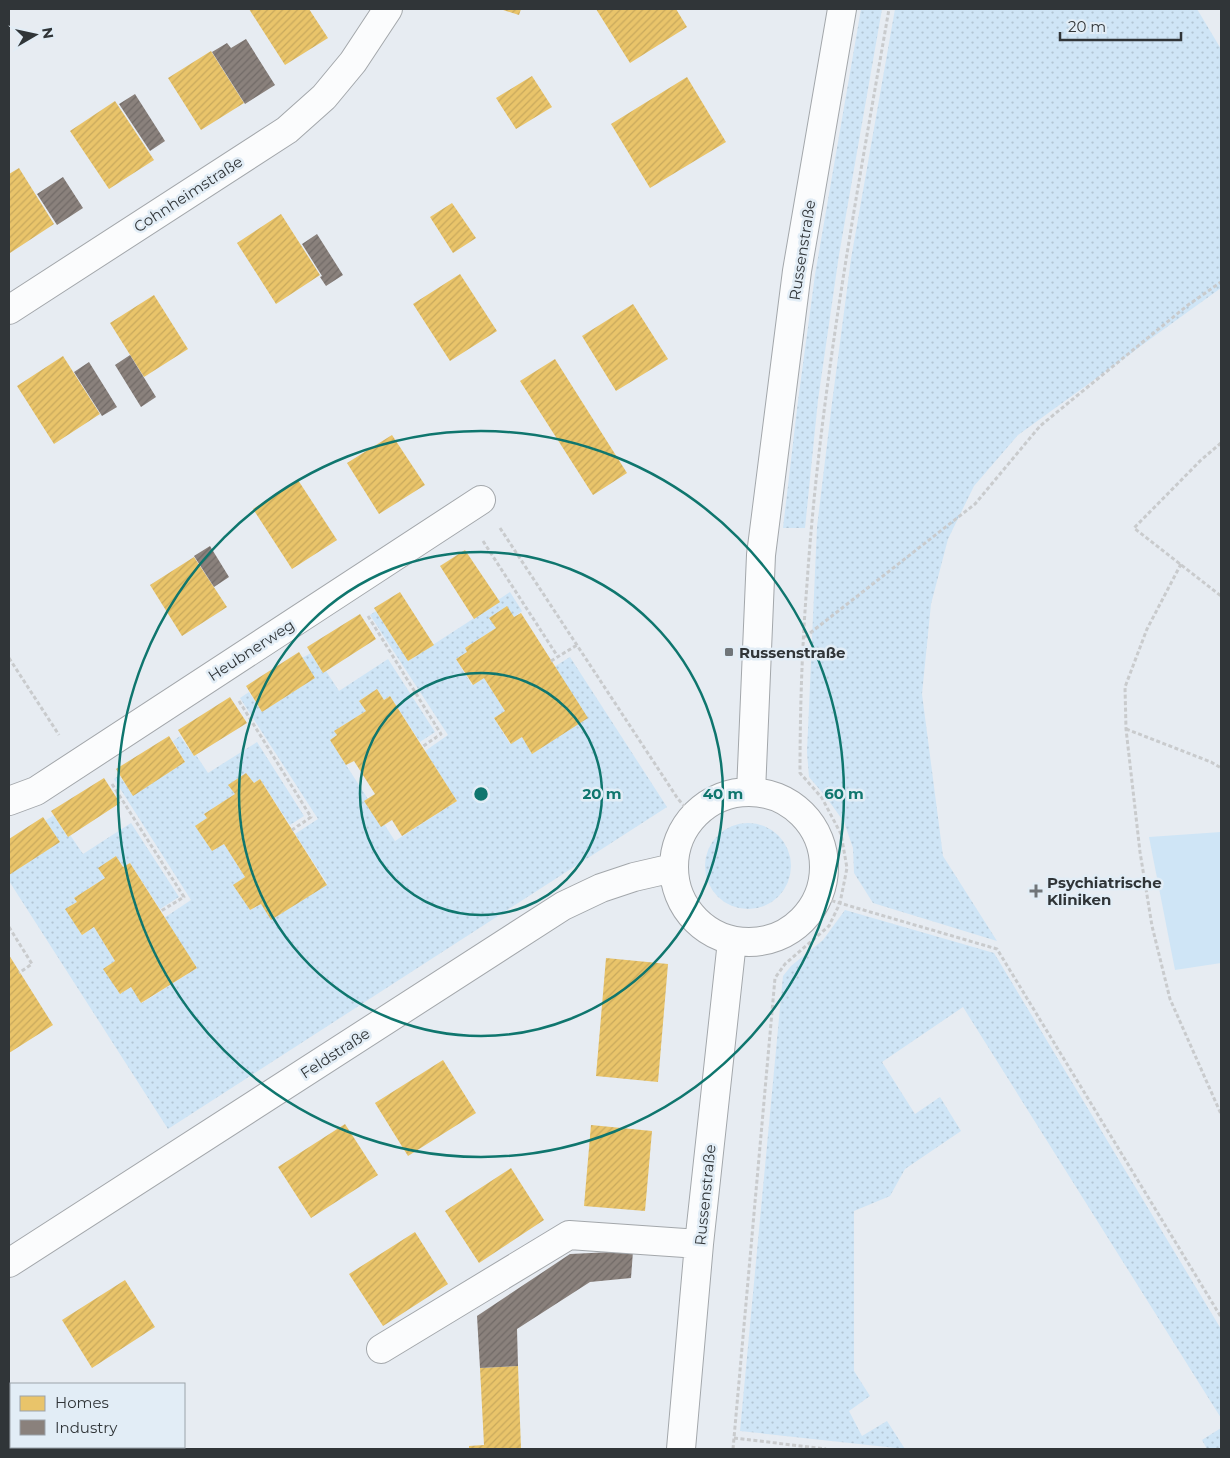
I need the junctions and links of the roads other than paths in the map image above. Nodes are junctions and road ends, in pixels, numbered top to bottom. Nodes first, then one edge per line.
1 (388, 9) edge
2 (842, 9) edge
3 (9, 310) edge
4 (481, 500) road end
5 (751, 792) junction
6 (15, 799) edge
7 (674, 868) junction
8 (732, 941) junction
9 (699, 1244) junction
10 (9, 1263) edge
11 (381, 1349) dead end
12 (681, 1449) edge

1 - 3 street, Cohnheimstraße
2 - 5 street, Russenstraße
4 - 6 street, Heubnerweg
5 - 7 street
5 - 8 street
7 - 8 street
7 - 10 street, Feldstraße
8 - 9 street, Russenstraße
9 - 11 street
9 - 12 street, Russenstraße

